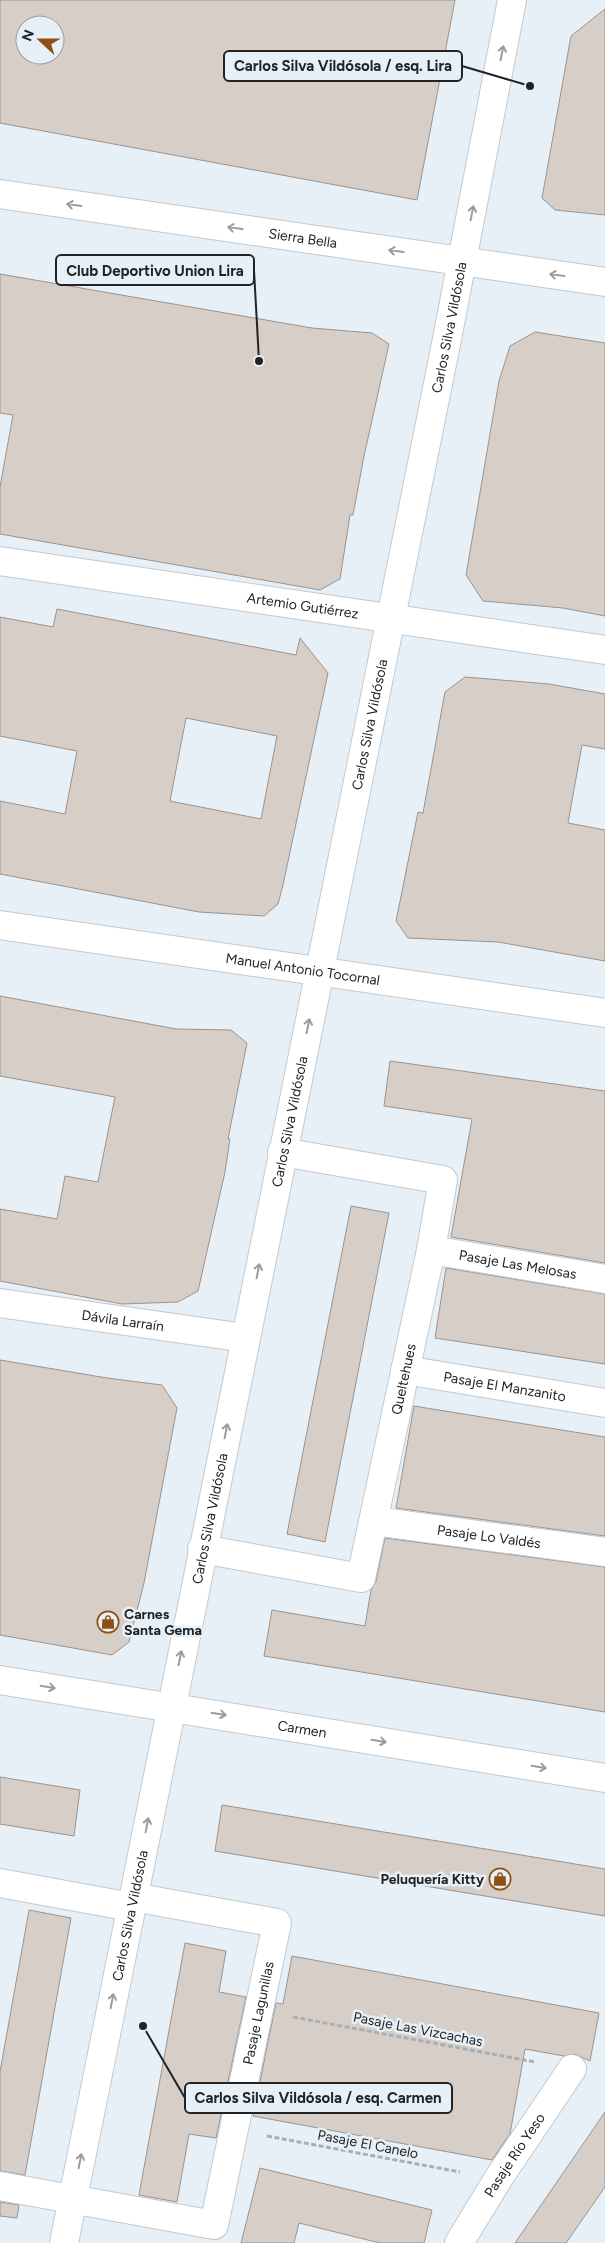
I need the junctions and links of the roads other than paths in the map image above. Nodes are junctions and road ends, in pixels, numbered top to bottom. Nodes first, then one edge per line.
1 (512, 0) edge
2 (0, 194) edge
3 (463, 261) junction
4 (605, 282) edge
5 (0, 561) edge
6 (390, 618) junction
7 (605, 650) edge
8 (0, 925) edge
9 (320, 971) junction
10 (605, 1014) edge
11 (282, 1152) junction
12 (430, 1250) junction
13 (605, 1279) edge
14 (0, 1302) edge
15 (245, 1338) junction
16 (405, 1370) junction
17 (605, 1403) edge
18 (374, 1521) junction
19 (202, 1549) junction
20 (605, 1552) edge
21 (0, 1680) edge
22 (171, 1706) junction
23 (605, 1778) edge
24 (0, 1883) edge
25 (132, 1902) junction
26 (572, 2069) road end
27 (0, 2186) edge
28 (72, 2200) junction
29 (64, 2243) edge
30 (458, 2243) edge

3 -> 1 street, Carlos Silva Vildósola
3 -> 2 street, Sierra Bella
4 -> 3 street, Sierra Bella
3 - 6 street, Carlos Silva Vildósola
5 - 6 street, Artemio Gutiérrez
6 - 7 street, Artemio Gutiérrez
6 - 9 street, Carlos Silva Vildósola
8 - 9 street, Manuel Antonio Tocornal
9 - 10 street, Manuel Antonio Tocornal
11 -> 9 street, Carlos Silva Vildósola
11 - 12 street, Queltehues
15 -> 11 street, Carlos Silva Vildósola
12 - 13 street, Pasaje Las Melosas
12 - 16 street, Queltehues
14 - 15 street, Dávila Larraín
19 -> 15 street, Carlos Silva Vildósola
16 - 17 street, Pasaje El Manzanito
16 - 18 street, Queltehues
18 - 19 street, Queltehues
18 - 20 street, Pasaje Lo Valdés
22 -> 19 street, Carlos Silva Vildósola
21 -> 22 street, Carmen
22 -> 23 street, Carmen
25 -> 22 street, Carlos Silva Vildósola
24 - 25 street
28 -> 25 street, Carlos Silva Vildósola
25 - 28 street, Pasaje Lagunillas
26 - 30 street, Pasaje Río Yeso
27 - 28 street
28 - 29 street, Carlos Silva Vildósola

